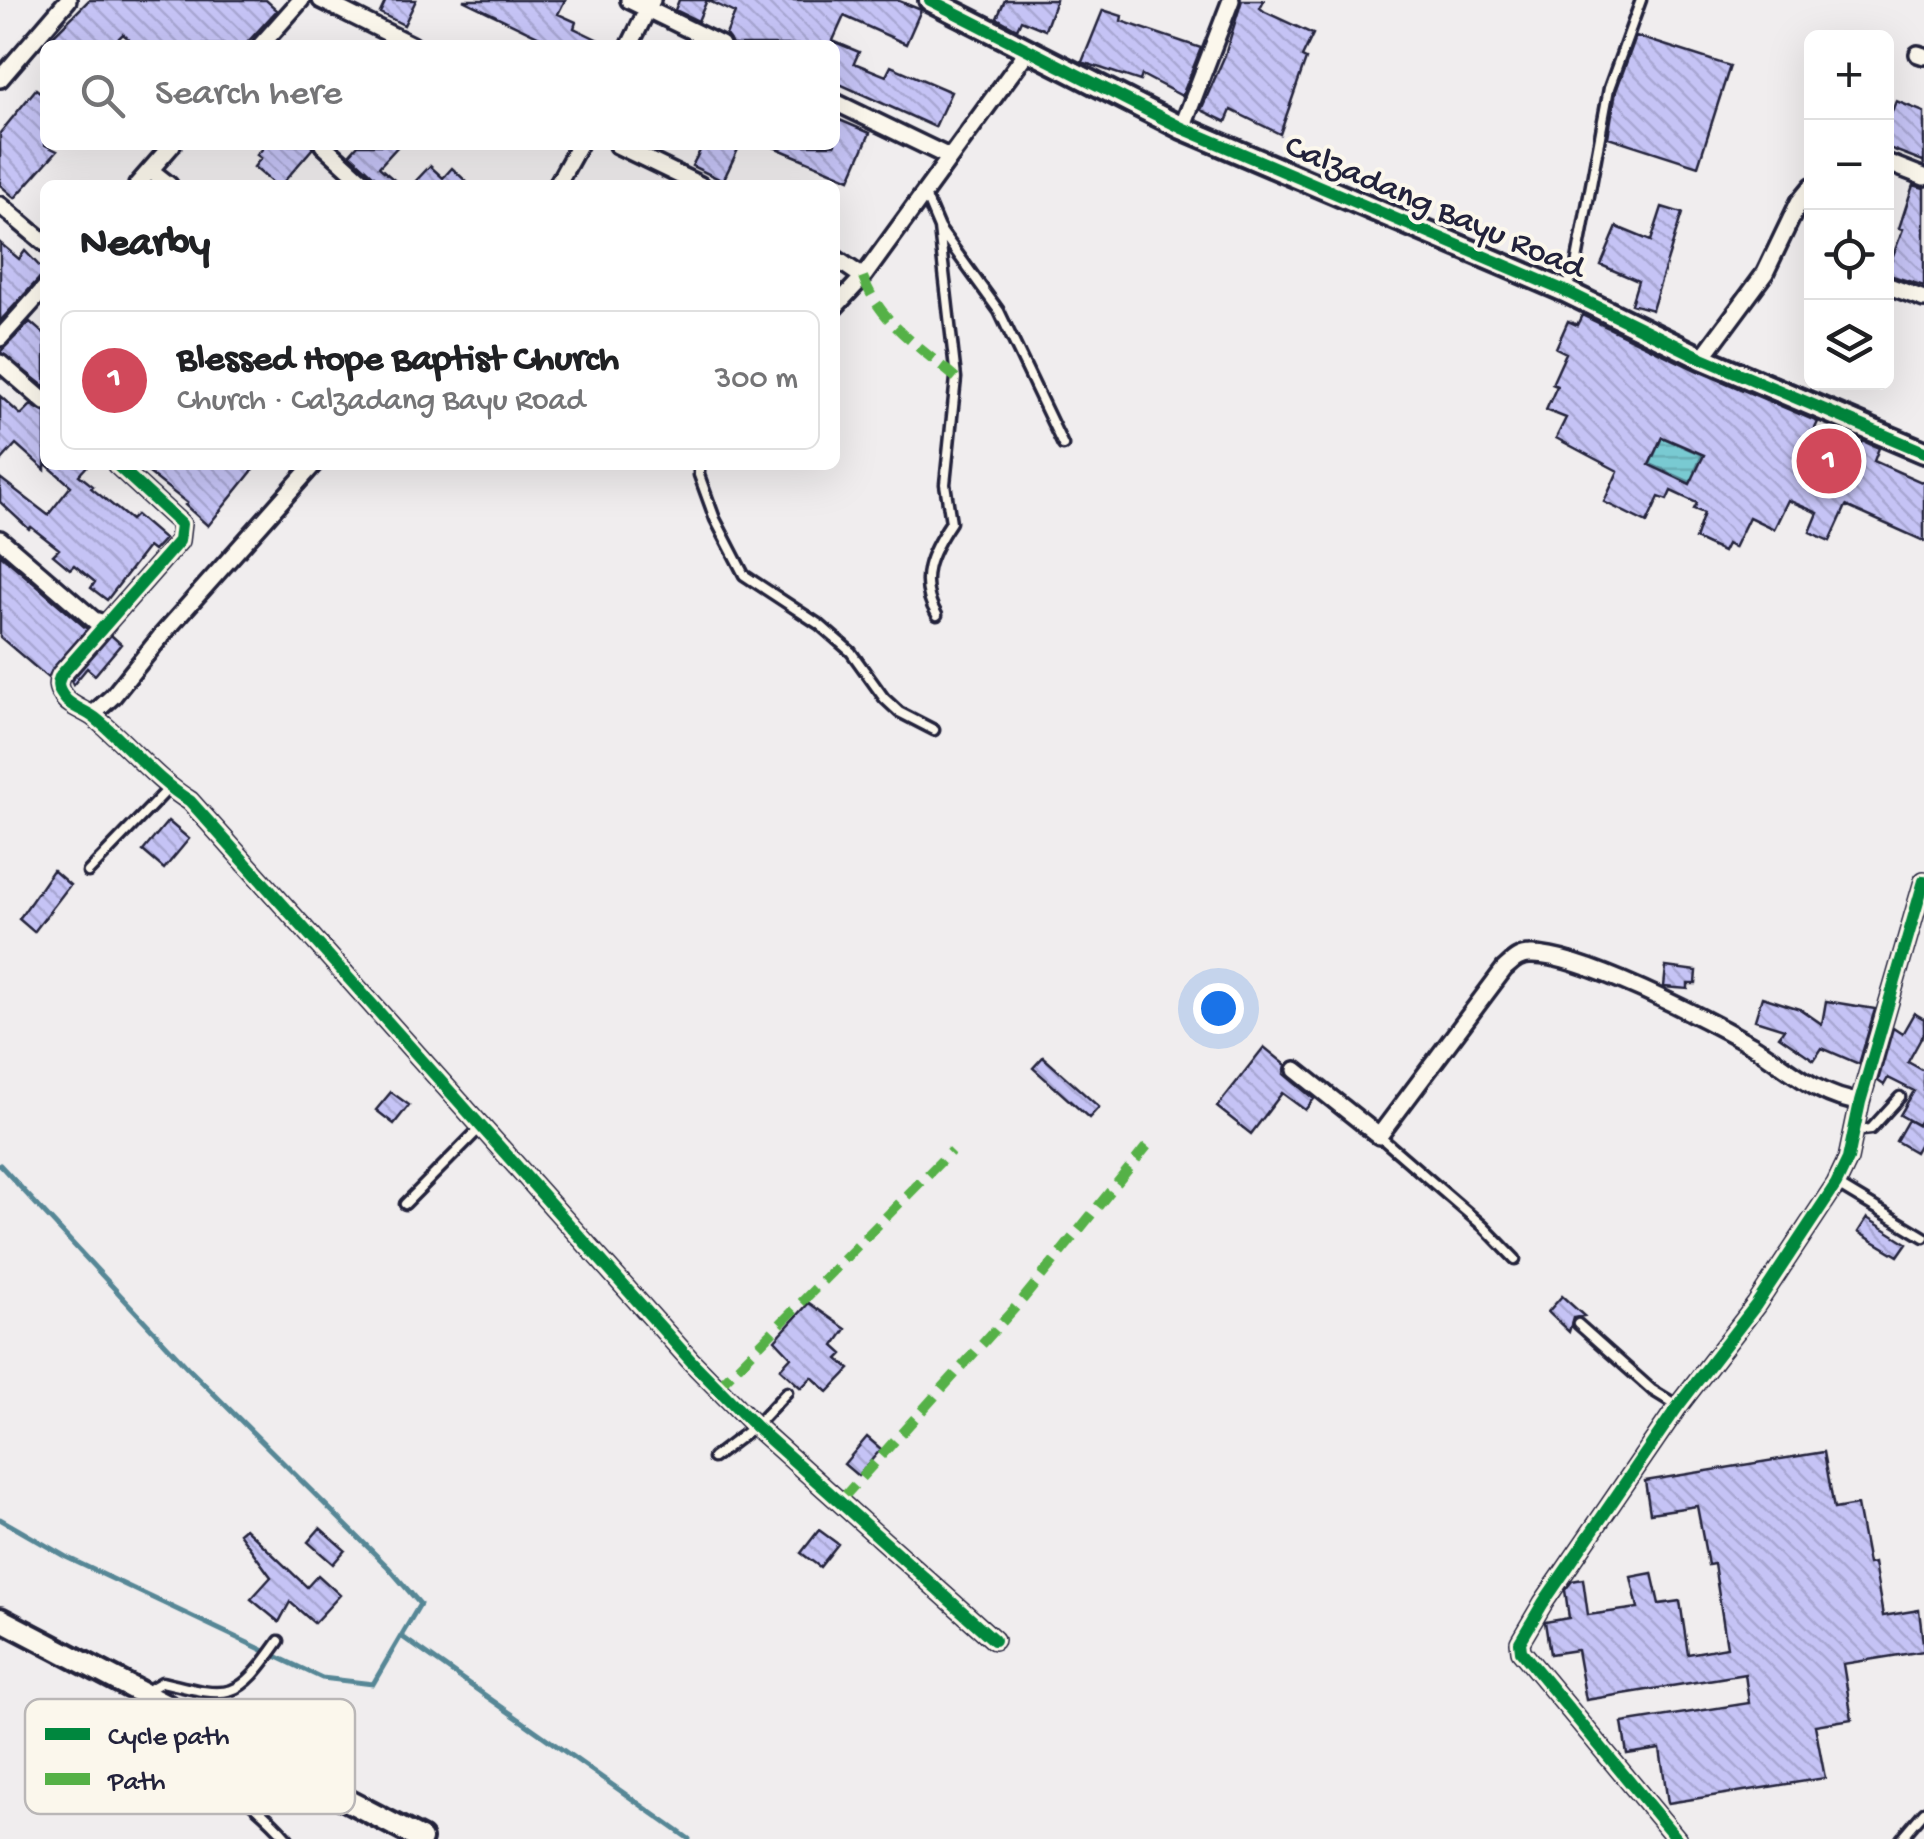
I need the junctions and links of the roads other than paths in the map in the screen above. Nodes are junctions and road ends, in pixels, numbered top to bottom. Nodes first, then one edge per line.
1 (68, 0) edge
2 (300, 0) edge
3 (321, 0) edge
4 (630, 0) edge
5 (930, 0) edge
6 (1231, 0) edge
7 (1641, 0) edge
8 (650, 4) edge
9 (265, 40) edge
10 (402, 40) edge
11 (632, 40) edge
12 (712, 40) edge
13 (1028, 49) junction
14 (0, 78) edge
15 (840, 104) edge
16 (1182, 128) junction
17 (168, 150) edge
18 (328, 150) edge
19 (576, 150) edge
20 (626, 150) edge
21 (949, 157) junction
22 (1894, 165) edge
23 (150, 170) junction
24 (1924, 176) edge
25 (141, 180) edge
26 (163, 180) edge
27 (361, 180) edge
28 (560, 180) edge
29 (690, 180) edge
30 (924, 190) junction
31 (1804, 196) edge
32 (0, 205) edge
33 (940, 228) junction
34 (40, 239) edge
35 (840, 261) edge
36 (863, 276) junction
37 (1894, 288) edge
38 (1564, 291) junction
39 (40, 294) edge
40 (1924, 300) edge
41 (840, 301) edge
42 (0, 338) edge
43 (1702, 358) junction
44 (0, 363) edge
45 (40, 398) edge
46 (1063, 445) dead end
47 (1924, 452) edge
48 (123, 470) edge
49 (306, 470) edge
50 (699, 470) edge
51 (0, 539) edge
52 (937, 614) dead end
53 (106, 624) junction
54 (92, 715) junction
55 (934, 730) dead end
56 (169, 788) junction
57 (88, 872) dead end
58 (1924, 881) edge
59 (1296, 1070) dead end
60 (1900, 1096) dead end
61 (1860, 1102) junction
62 (480, 1128) junction
63 (1854, 1131) junction
64 (1379, 1136) junction
65 (1836, 1184) junction
66 (405, 1204) dead end
67 (1924, 1238) edge
68 (1515, 1260) dead end
69 (1578, 1324) dead end
70 (788, 1392) dead end
71 (1678, 1406) junction
72 (755, 1426) junction
73 (713, 1458) dead end
74 (0, 1618) edge
75 (994, 1640) dead end
76 (277, 1645) dead end
77 (143, 1693) junction
78 (143, 1699) edge
79 (154, 1699) edge
80 (355, 1804) edge
81 (1924, 1812) edge
82 (262, 1814) edge
83 (288, 1839) edge
84 (422, 1839) edge
85 (1677, 1839) edge
86 (1901, 1839) edge

1 - 14 street
2 - 9 street
3 - 10 street
4 - 8 street
5 - 13 street, Calzadang Bayu Road
6 - 16 street
7 - 38 lane
8 - 11 street
8 - 12 street
13 - 16 street, Calzadang Bayu Road
13 - 21 street
15 - 21 street
16 - 38 street, Calzadang Bayu Road
17 - 23 street
18 - 27 street
19 - 28 street
20 - 29 street
21 - 30 street
22 - 24 street
23 - 25 street
23 - 26 street
30 - 33 lane
30 - 36 street
31 - 43 street
32 - 34 street
33 - 46 lane
33 - 52 lane
35 - 36 street
36 - 41 street
37 - 40 street
38 - 43 street, Calzadang Bayu Road
39 - 42 street
43 - 47 street, Calzadang Bayu Road
44 - 45 street
48 - 53 street
49 - 54 street
50 - 55 lane
51 - 53 street
53 - 54 street
54 - 56 street
56 - 57 lane
56 - 62 street
58 - 61 street
59 - 64 street
60 - 63 lane
61 - 63 street
61 - 64 street
62 - 66 lane
62 - 72 street
63 - 65 street
64 - 68 lane
65 - 67 lane
65 - 71 street
69 - 71 lane
70 - 72 lane
71 - 85 street
72 - 73 lane
72 - 75 street
74 - 77 street
76 - 77 lane
77 - 78 lane
77 - 79 street
80 - 84 street
81 - 86 lane
82 - 83 lane

